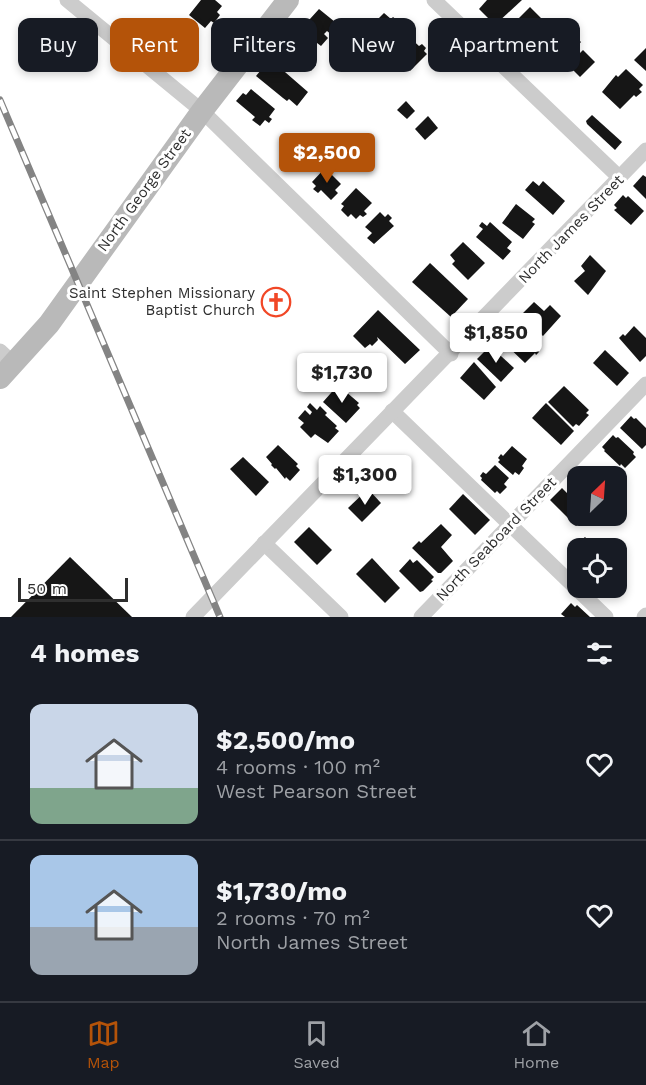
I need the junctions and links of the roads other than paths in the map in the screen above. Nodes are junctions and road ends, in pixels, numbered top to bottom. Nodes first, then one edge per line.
1 (67, 0) edge
2 (288, 0) edge
3 (434, 0) edge
4 (201, 111) junction
5 (646, 150) edge
6 (620, 178) junction
7 (451, 354) junction
8 (4, 365) edge
9 (646, 384) edge
10 (392, 411) junction
11 (510, 525) junction
12 (264, 543) junction
13 (193, 617) edge
14 (341, 617) edge
15 (421, 617) edge
16 (606, 617) edge

1 - 4 street
2 - 4 main road, North George Street
3 - 6 street
4 - 7 street
4 - 8 main road, North George Street
5 - 6 street, North James Street
6 - 7 street, North James Street
7 - 10 street, North James Street
9 - 11 street, North Seaboard Street
10 - 11 street
10 - 12 street, North James Street
11 - 15 street, North Seaboard Street
11 - 16 street
12 - 13 street, North James Street
12 - 14 street

